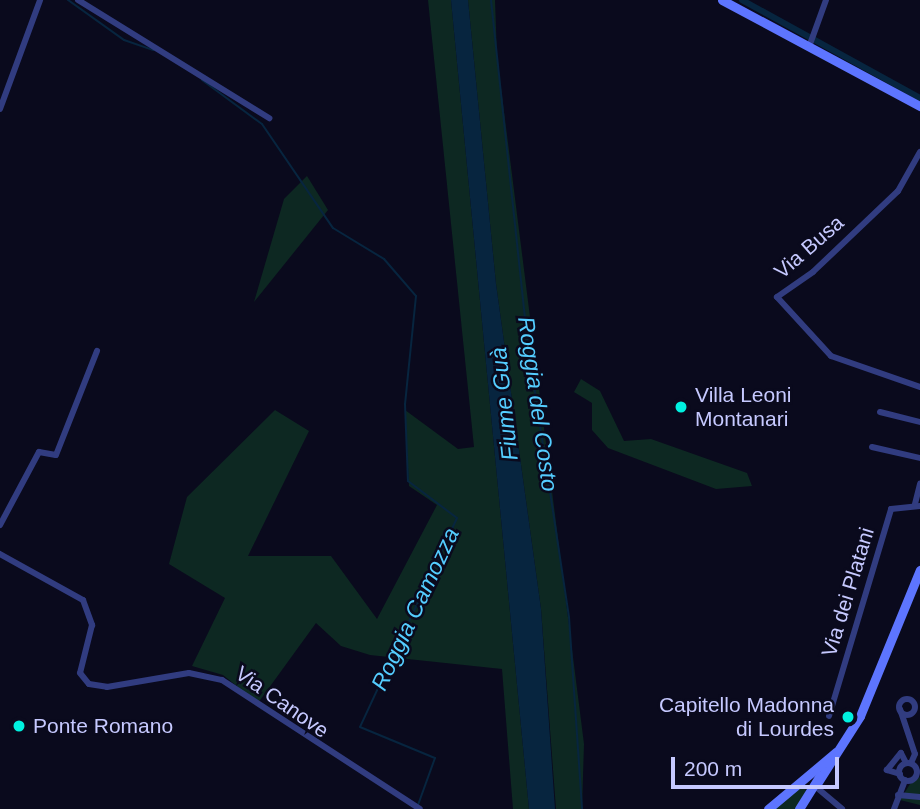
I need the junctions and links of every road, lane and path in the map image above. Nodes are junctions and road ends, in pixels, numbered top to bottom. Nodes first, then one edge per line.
1 (40, 0) edge
2 (78, 0) edge
3 (722, 0) edge
4 (826, 0) edge
5 (809, 47) junction
6 (919, 103) edge
7 (0, 109) edge
8 (269, 118) dead end
9 (920, 152) edge
10 (97, 351) dead end
11 (920, 387) edge
12 (880, 412) dead end
13 (920, 422) edge
14 (872, 447) dead end
15 (920, 458) edge
16 (920, 484) edge
17 (918, 505) edge
18 (0, 525) edge
19 (0, 554) edge
20 (920, 570) edge
21 (900, 709) junction
22 (910, 715) junction
23 (829, 716) dead end
24 (905, 734) junction
25 (839, 748) junction
26 (829, 759) junction
27 (908, 763) junction
28 (918, 772) edge
29 (903, 777) junction
30 (805, 781) junction
31 (816, 787) junction
32 (898, 795) junction
33 (920, 797) edge
34 (417, 808) edge
35 (768, 809) edge
36 (799, 809) edge
37 (842, 809) edge
38 (894, 809) edge

1 - 7 street
2 - 8 street
3 - 5 main road
4 - 5 street
5 - 6 main road
9 - 11 street, Via Busa
10 - 18 street
12 - 13 street
14 - 15 street
16 - 17 street
17 - 23 street, Via dei Platani
19 - 34 street, Via Canove
20 - 25 main road
21 - 22 street
21 - 22 street
21 - 24 street
22 - 24 street
24 - 27 street
25 - 26 main road
25 - 31 main road
26 - 30 main road
26 - 31 main road
27 - 28 street
27 - 29 street
27 - 29 street
28 - 29 street
29 - 32 street
30 - 31 main road
30 - 35 main road
31 - 36 main road
31 - 37 street
32 - 33 street
32 - 38 street

